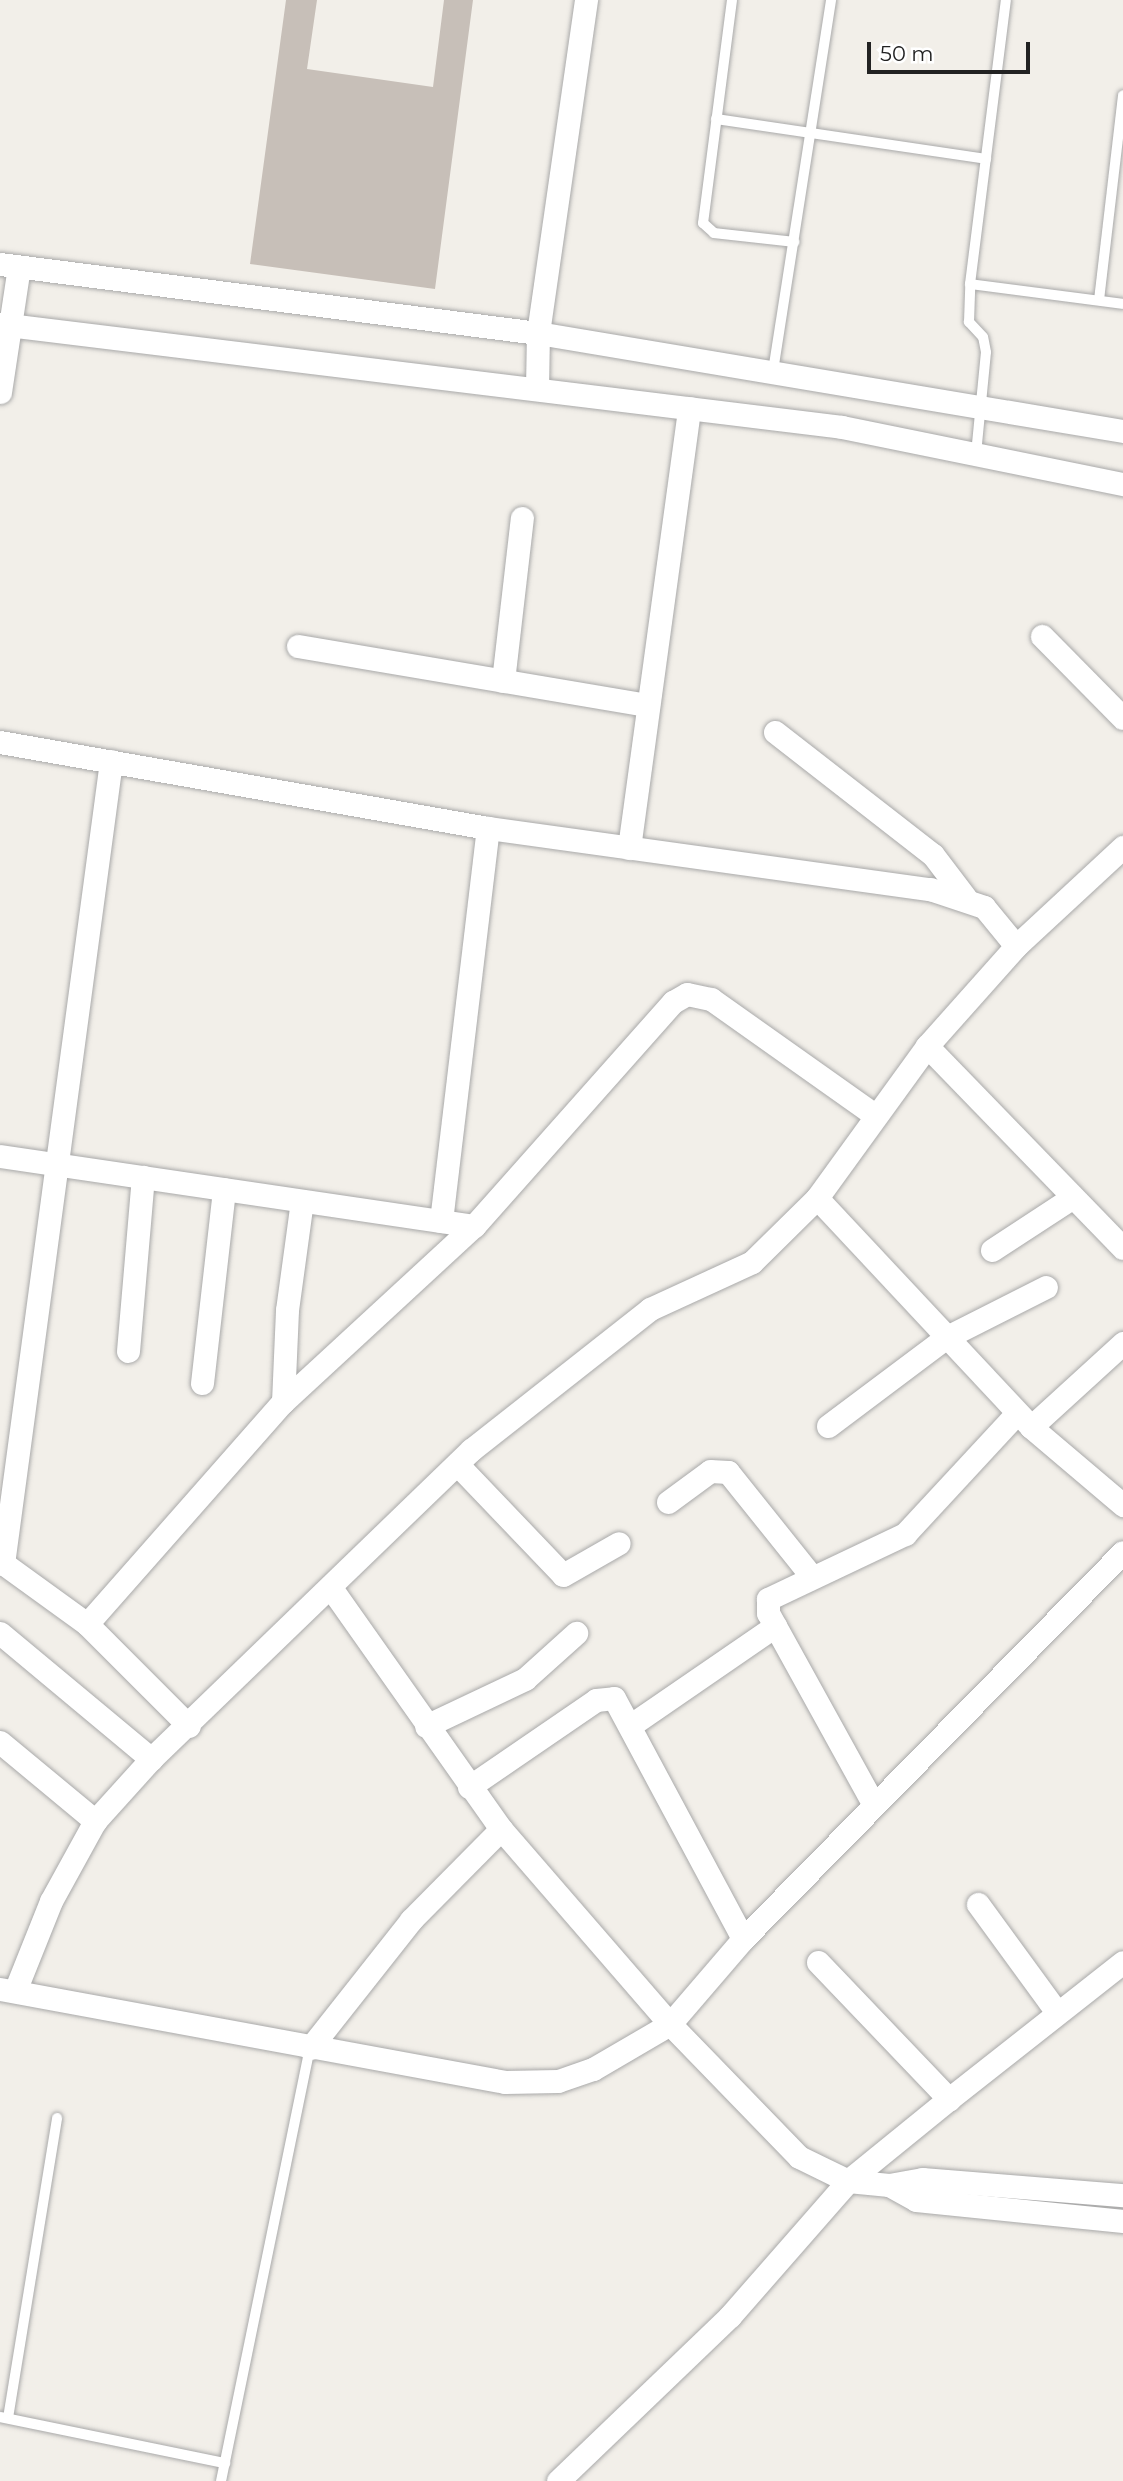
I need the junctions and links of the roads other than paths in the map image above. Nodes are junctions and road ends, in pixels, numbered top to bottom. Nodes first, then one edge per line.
1 (586, 0) edge
2 (732, 0) edge
3 (831, 0) edge
4 (1006, 0) edge
5 (1123, 95) edge
6 (716, 119) junction
7 (812, 135) junction
8 (986, 159) junction
9 (794, 242) junction
10 (10, 265) edge
11 (970, 284) junction
12 (1099, 300) junction
13 (1123, 303) edge
14 (6, 324) edge
15 (538, 333) junction
16 (773, 371) junction
17 (537, 389) junction
18 (0, 392) edge
19 (980, 404) junction
20 (689, 408) junction
21 (1123, 431) edge
22 (976, 454) junction
23 (1123, 484) edge
24 (522, 518) dead end
25 (1042, 636) dead end
26 (298, 646) dead end
27 (503, 681) junction
28 (648, 705) junction
29 (1123, 718) edge
30 (775, 732) dead end
31 (0, 741) edge
32 (111, 761) junction
33 (488, 828) junction
34 (1123, 847) edge
35 (629, 848) junction
36 (965, 897) junction
37 (1016, 946) junction
38 (927, 1046) junction
39 (875, 1115) junction
40 (0, 1156) edge
41 (56, 1165) junction
42 (143, 1177) junction
43 (224, 1189) junction
44 (817, 1198) junction
45 (1070, 1199) junction
46 (302, 1201) junction
47 (441, 1221) junction
48 (474, 1226) junction
49 (1123, 1248) edge
50 (992, 1250) dead end
51 (1046, 1287) dead end
52 (944, 1338) junction
53 (1123, 1343) edge
54 (128, 1351) dead end
55 (202, 1383) dead end
56 (283, 1402) junction
57 (1024, 1420) junction
58 (828, 1426) dead end
59 (457, 1464) junction
60 (668, 1502) dead end
61 (1123, 1505) edge
62 (619, 1543) dead end
63 (1123, 1552) edge
64 (2, 1563) edge
65 (812, 1577) junction
66 (331, 1588) junction
67 (87, 1624) junction
68 (775, 1626) junction
69 (0, 1633) edge
70 (576, 1633) dead end
71 (631, 1725) junction
72 (189, 1726) junction
73 (426, 1726) junction
74 (0, 1742) edge
75 (151, 1759) junction
76 (469, 1787) junction
77 (874, 1805) junction
78 (95, 1821) junction
79 (501, 1829) junction
80 (978, 1904) dead end
81 (743, 1939) junction
82 (818, 1962) dead end
83 (1123, 1962) edge
84 (8, 1990) edge
85 (1056, 2011) junction
86 (670, 2024) junction
87 (310, 2048) junction
88 (949, 2099) junction
89 (57, 2118) dead end
90 (848, 2181) junction
91 (889, 2185) junction
92 (1123, 2196) edge
93 (1123, 2221) edge
94 (4, 2417) edge
95 (225, 2463) junction
96 (221, 2481) edge
97 (558, 2481) edge

1 - 15 street
2 - 6 lane
3 - 7 lane
4 - 8 lane
5 - 12 lane
6 - 7 lane
6 - 9 lane
7 - 8 lane
7 - 9 lane
8 - 11 lane
9 - 16 lane
10 - 14 street
10 - 15 street
11 - 12 lane
11 - 19 lane
12 - 13 lane
14 - 17 street
14 - 18 street
15 - 16 street
15 - 17 street
16 - 19 street
17 - 20 street
19 - 21 street
19 - 22 lane
20 - 22 street
20 - 28 street
22 - 23 street
24 - 27 street
25 - 29 street
26 - 27 street
27 - 28 street
28 - 35 street
30 - 36 street
31 - 32 street
32 - 33 street
32 - 41 street
33 - 35 street
33 - 47 street
34 - 37 street
35 - 36 street
36 - 37 street
37 - 38 street
38 - 39 street
38 - 45 street
39 - 44 street
39 - 48 street
40 - 41 street
41 - 42 street
41 - 64 street
42 - 43 street
42 - 54 street
43 - 46 street
43 - 55 street
44 - 52 street
44 - 59 street
45 - 49 street
45 - 50 street
46 - 47 street
46 - 56 street
47 - 48 street
48 - 56 street
51 - 52 street
52 - 57 street
52 - 58 street
53 - 57 street
56 - 67 street
57 - 61 street
57 - 65 street
59 - 62 street
59 - 66 street
60 - 65 street
63 - 77 street
64 - 67 street
65 - 68 street
66 - 72 street
66 - 73 street
67 - 72 street
68 - 71 street
68 - 77 street
69 - 75 street
70 - 73 street
71 - 76 street
71 - 81 street
72 - 75 street
73 - 76 street
74 - 78 street
75 - 78 street
76 - 79 street
77 - 81 street
78 - 84 street
79 - 86 street
79 - 87 street
80 - 85 street
81 - 86 street
82 - 88 street
83 - 85 street
84 - 87 street
85 - 88 street
86 - 87 street
86 - 90 street
87 - 95 lane
88 - 90 street
89 - 94 lane
90 - 91 street
90 - 97 street
91 - 92 street
91 - 93 street
94 - 95 lane
95 - 96 lane

